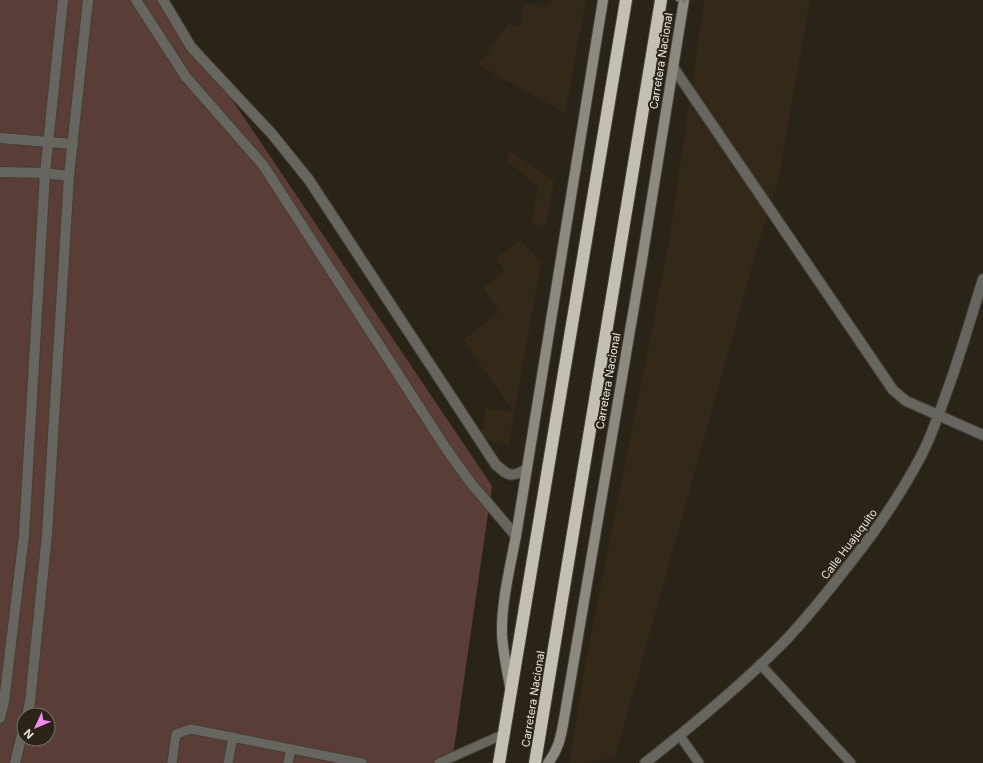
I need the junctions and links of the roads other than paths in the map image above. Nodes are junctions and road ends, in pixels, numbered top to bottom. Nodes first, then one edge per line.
1 (63, 0) edge
2 (88, 0) edge
3 (136, 0) edge
4 (163, 0) edge
5 (603, 0) edge
6 (626, 0) edge
7 (661, 0) edge
8 (686, 1) edge
9 (673, 67) junction
10 (0, 138) edge
11 (48, 142) junction
12 (73, 144) junction
13 (0, 172) edge
14 (45, 173) junction
15 (69, 176) junction
16 (983, 279) edge
17 (939, 415) junction
18 (983, 435) edge
19 (527, 469) junction
20 (516, 536) junction
21 (760, 664) junction
22 (511, 691) junction
23 (29, 707) edge
24 (0, 718) edge
25 (504, 734) junction
26 (680, 736) junction
27 (233, 737) junction
28 (19, 747) edge
29 (291, 749) junction
30 (348, 762) edge
31 (15, 763) edge
32 (172, 763) edge
33 (228, 763) edge
34 (288, 763) edge
35 (362, 763) edge
36 (439, 763) edge
37 (499, 763) edge
38 (535, 763) edge
39 (548, 763) edge
40 (645, 763) edge
41 (699, 763) edge
42 (851, 763) edge

1 - 11 street
2 - 12 street
3 - 20 street
4 - 19 street
5 - 19 main road, Carretera Nacional
6 - 22 highway, Carretera Nacional
7 - 38 highway, Carretera Nacional
8 - 9 main road, Carretera Nacional
9 - 17 street
9 - 39 main road, Carretera Nacional
10 - 11 street
11 - 12 street
11 - 14 street
12 - 15 street
13 - 14 street
14 - 15 street
14 - 24 street
15 - 23 street
16 - 17 street, Calle Huajuquito
17 - 18 street
17 - 21 street, Calle Huajuquito
19 - 20 main road, Carretera Nacional
20 - 22 main road, Carretera Nacional
21 - 26 street, Calle Huajuquito
21 - 42 lane
22 - 25 highway, Carretera Nacional
25 - 36 lane
25 - 37 highway, Carretera Nacional
26 - 40 street, Calle Huajuquito
26 - 41 lane
27 - 29 lane
27 - 32 lane
27 - 33 lane
28 - 31 street
29 - 30 lane
29 - 34 lane
30 - 35 lane

